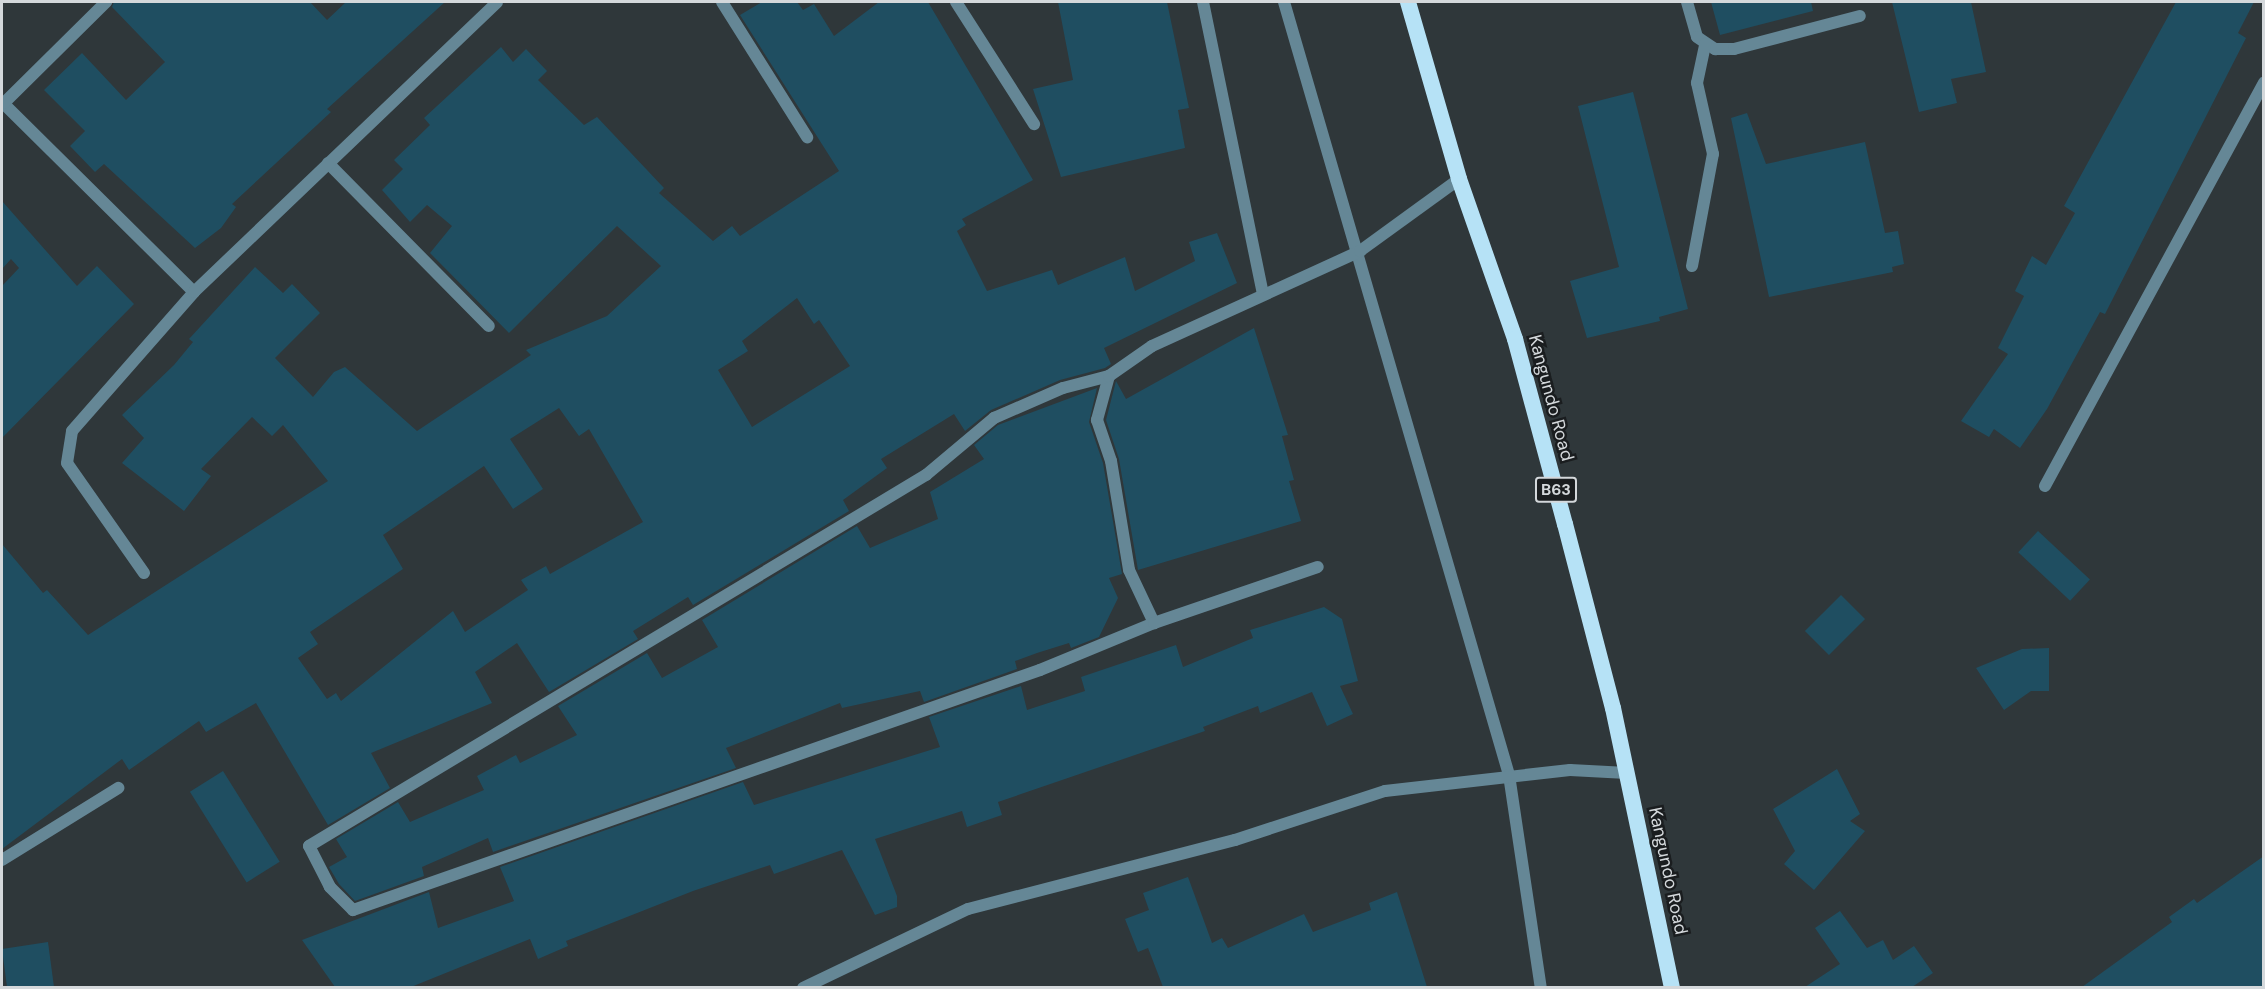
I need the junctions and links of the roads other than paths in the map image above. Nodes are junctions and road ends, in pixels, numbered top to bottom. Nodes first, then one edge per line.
1 (106, 2) edge
2 (497, 2) edge
3 (722, 2) edge
4 (956, 2) edge
5 (1203, 2) edge
6 (1284, 2) edge
7 (1408, 2) edge
8 (1687, 2) edge
9 (1860, 16) dead end
10 (1705, 44) junction
11 (2264, 83) edge
12 (3, 103) edge
13 (1034, 124) dead end
14 (807, 137) dead end
15 (328, 163) junction
16 (1459, 179) junction
17 (1360, 252) junction
18 (1692, 266) dead end
19 (194, 292) junction
20 (1263, 294) junction
21 (489, 326) dead end
22 (1109, 376) junction
23 (2045, 486) dead end
24 (1318, 567) dead end
25 (144, 573) dead end
26 (1154, 623) junction
27 (1627, 772) junction
28 (1509, 775) junction
29 (118, 788) dead end
30 (2, 860) edge
31 (803, 987) edge
32 (1541, 987) edge
33 (1672, 987) edge

1 - 12 street
2 - 15 street
3 - 14 street
4 - 13 street
5 - 20 street
6 - 17 street
7 - 16 highway, Kangundo Road / B63
8 - 10 street
9 - 10 street
10 - 18 street
11 - 23 street
12 - 19 street
15 - 19 street
15 - 21 street
16 - 17 street
16 - 27 highway, Kangundo Road / B63
17 - 20 street
17 - 28 street
19 - 25 street
20 - 22 street
22 - 26 street
22 - 26 street
24 - 26 street
27 - 28 street
27 - 33 highway, Kangundo Road / B63
28 - 31 street
28 - 32 street
29 - 30 street

